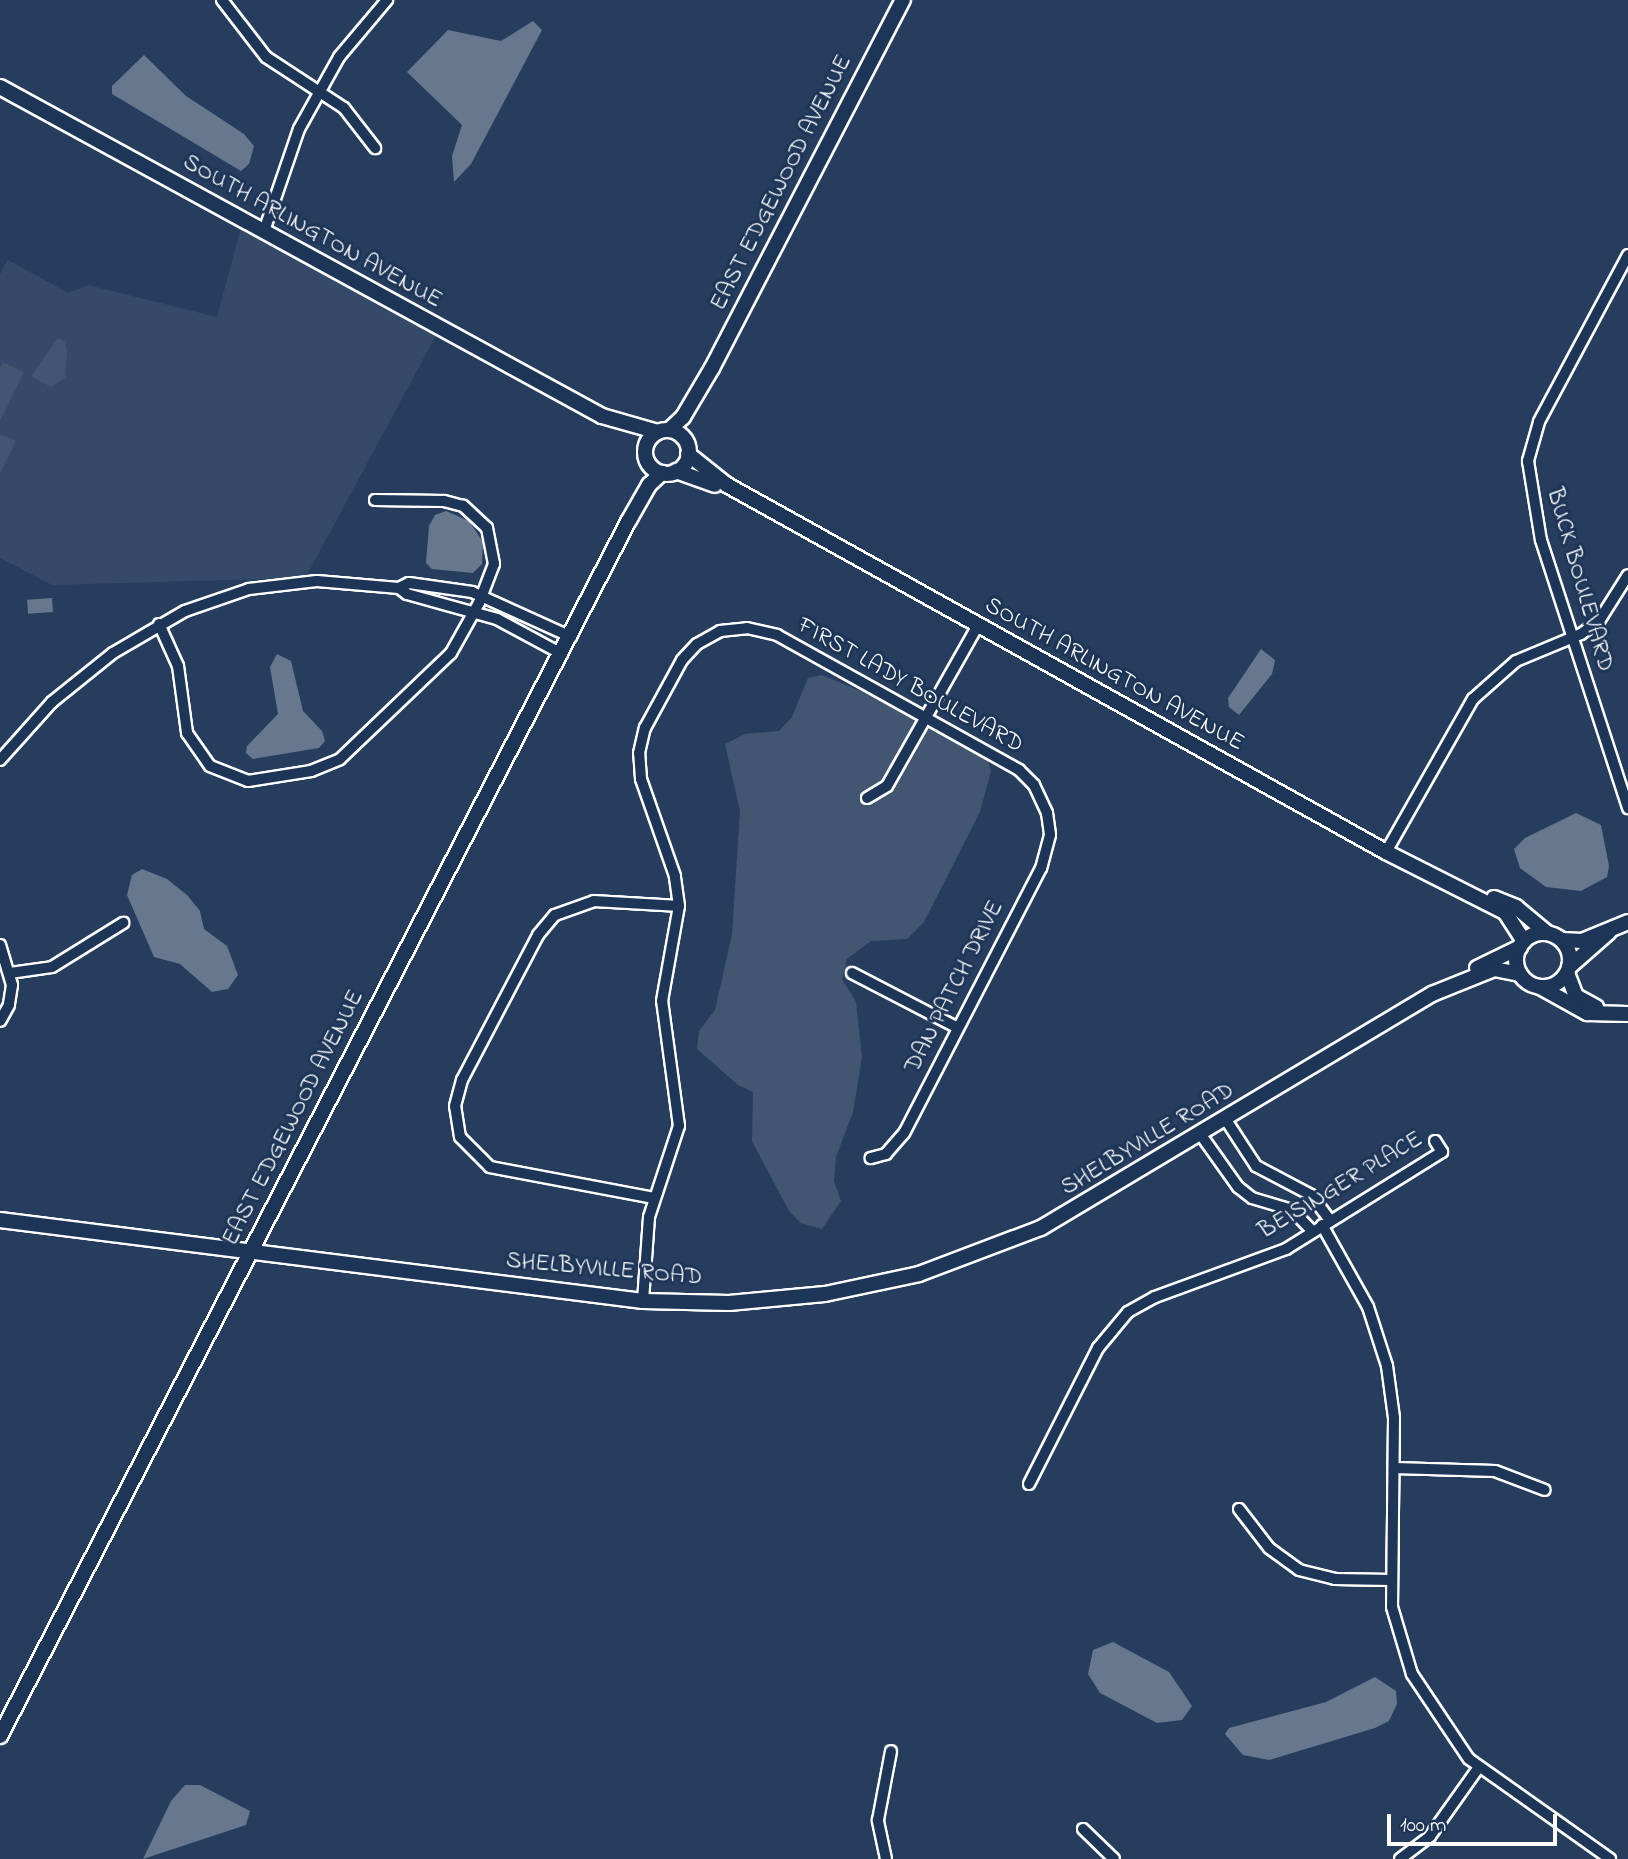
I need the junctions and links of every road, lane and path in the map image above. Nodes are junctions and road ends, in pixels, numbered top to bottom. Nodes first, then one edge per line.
1 (222, 0) edge
2 (387, 0) edge
3 (903, 0) edge
4 (0, 87) edge
5 (318, 93) junction
6 (376, 148) dead end
7 (264, 231) junction
8 (1628, 255) edge
9 (701, 387) junction
10 (602, 416) junction
11 (663, 431) junction
12 (687, 448) junction
13 (646, 454) junction
14 (669, 472) junction
15 (727, 485) junction
16 (375, 500) dead end
17 (628, 522) junction
18 (1628, 575) edge
19 (399, 588) junction
20 (479, 603) junction
21 (159, 624) junction
22 (978, 625) junction
23 (571, 637) junction
24 (1571, 638) junction
25 (562, 654) junction
26 (926, 718) junction
27 (0, 760) edge
28 (867, 797) dead end
29 (1628, 808) edge
30 (1048, 818) joint
31 (1386, 852) junction
32 (1482, 899) junction
33 (679, 906) junction
34 (1628, 922) edge
35 (123, 923) dead end
36 (1610, 931) junction
37 (1547, 933) junction
38 (1562, 940) junction
39 (1522, 944) junction
40 (0, 946) edge
41 (1568, 970) junction
42 (10, 973) junction
43 (852, 973) dead end
44 (1520, 974) junction
45 (1464, 978) junction
46 (1540, 987) junction
47 (1628, 1014) edge
48 (0, 1021) edge
49 (958, 1028) junction
50 (1226, 1120) junction
51 (1200, 1135) junction
52 (1435, 1141) dead end
53 (871, 1158) dead end
54 (654, 1198) junction
55 (0, 1220) edge
56 (1322, 1225) junction
57 (252, 1250) junction
58 (643, 1301) junction
59 (1394, 1468) junction
60 (1028, 1484) dead end
61 (1545, 1490) dead end
62 (1239, 1509) dead end
63 (1391, 1580) junction
64 (0, 1736) edge
65 (891, 1751) dead end
66 (1479, 1767) junction
67 (1083, 1829) dead end
68 (886, 1859) edge
69 (1114, 1859) edge
70 (1400, 1859) edge
71 (1610, 1859) edge

1 - 5 street
2 - 5 street
3 - 9 main road, EAST EDGEWOOD AVENUE
4 - 7 main road, SOUTH ARLINGTON AVENUE
5 - 6 street
5 - 7 street
7 - 10 main road, SOUTH ARLINGTON AVENUE
8 - 24 street, BUCK BOULEVARD
9 - 11 main road
9 - 12 main road
10 - 11 main road, SOUTH ARLINGTON AVENUE
10 - 13 main road, SOUTH ARLINGTON AVENUE
11 - 12 main road, SOUTH ARLINGTON AVENUE
11 - 13 main road
12 - 14 main road
12 - 15 main road, SOUTH ARLINGTON AVENUE
13 - 14 main road, SOUTH ARLINGTON AVENUE
13 - 17 main road
14 - 15 main road, SOUTH ARLINGTON AVENUE
14 - 17 main road
15 - 22 main road, SOUTH ARLINGTON AVENUE
16 - 20 street
17 - 23 main road, EAST EDGEWOOD AVENUE
18 - 24 street
19 - 20 street
19 - 20 street
19 - 21 street
20 - 21 street
20 - 23 street
20 - 25 street
21 - 27 street
22 - 26 street
22 - 31 main road, SOUTH ARLINGTON AVENUE
23 - 25 main road, EAST EDGEWOOD AVENUE
24 - 29 street, BUCK BOULEVARD
24 - 31 street
25 - 57 main road, EAST EDGEWOOD AVENUE
26 - 28 street
26 - 30 street, FIRST LADY BOULEVARD
26 - 33 street, FIRST LADY BOULEVARD
30 - 49 street, DAN PATCH DRIVE
31 - 32 main road, SOUTH ARLINGTON AVENUE
32 - 37 main road, SOUTH ARLINGTON AVENUE
32 - 39 main road, SOUTH ARLINGTON AVENUE
33 - 54 street
33 - 54 street
34 - 36 main road
35 - 42 street
36 - 38 main road
36 - 41 main road
37 - 38 main road
37 - 39 main road
38 - 41 main road
39 - 44 main road
39 - 45 main road
40 - 42 street
41 - 46 main road
41 - 47 main road
42 - 48 street
43 - 49 street
44 - 45 main road
44 - 46 main road
45 - 50 main road, SHELBYVILLE ROAD
46 - 47 main road
49 - 53 street, DAN PATCH DRIVE
50 - 51 main road, SHELBYVILLE ROAD
50 - 56 street
51 - 56 street
51 - 58 main road, SHELBYVILLE ROAD
52 - 56 street, BEISINGER PLACE
54 - 58 street
55 - 57 main road, SHELBYVILLE ROAD
56 - 59 street
56 - 60 street, BEISINGER PLACE
57 - 58 main road, SHELBYVILLE ROAD
57 - 64 main road, EAST EDGEWOOD AVENUE
59 - 61 street
59 - 63 street
62 - 63 street
63 - 66 street
65 - 68 street
66 - 70 street
66 - 71 street
67 - 69 street

